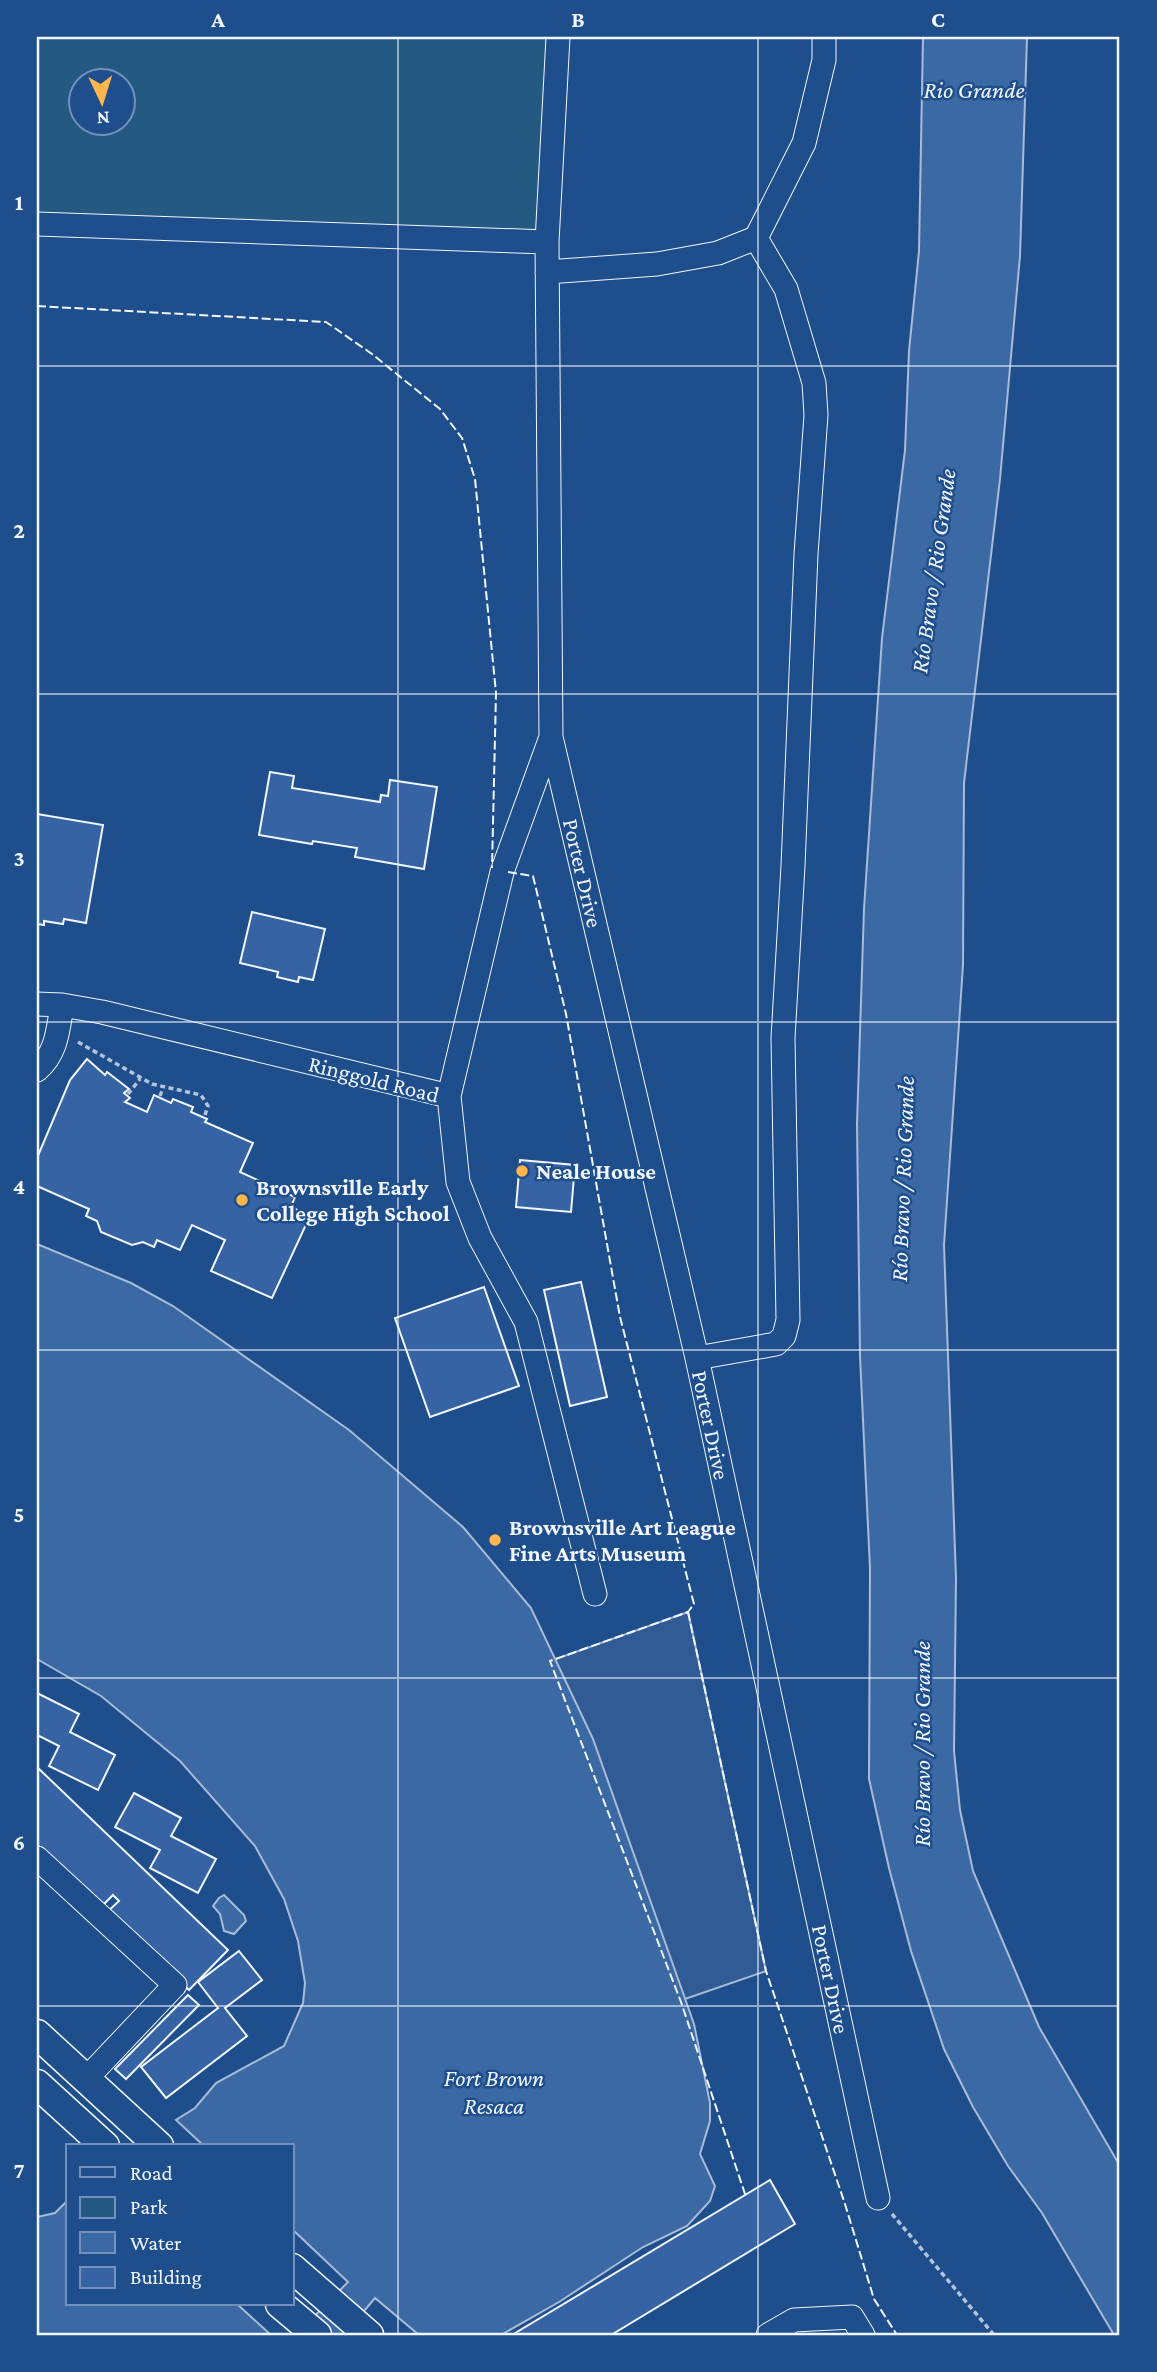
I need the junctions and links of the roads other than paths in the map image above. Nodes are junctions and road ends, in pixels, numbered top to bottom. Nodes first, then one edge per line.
1 (558, 37) edge
2 (824, 37) edge
3 (37, 224) edge
4 (756, 238) junction
5 (547, 242) junction
6 (547, 272) junction
7 (551, 737) junction
8 (37, 1004) edge
9 (62, 1005) junction
10 (37, 1070) edge
11 (449, 1096) junction
12 (696, 1358) junction
13 (595, 1594) dead end
14 (37, 1857) edge
15 (37, 2034) edge
16 (86, 2079) junction
17 (37, 2084) edge
18 (103, 2144) edge
19 (157, 2144) edge
20 (878, 2198) road end
21 (302, 2277) edge
22 (283, 2306) edge
23 (857, 2326) edge
24 (317, 2335) edge
25 (369, 2335) edge
26 (768, 2335) edge

1 - 5 street
2 - 4 street
3 - 5 street
4 - 6 street
4 - 12 street
5 - 6 street
6 - 7 street
7 - 11 street
7 - 12 street, Porter Drive
8 - 9 street, Ringgold Road
9 - 10 street
9 - 11 street, Ringgold Road
11 - 13 street, Ringgold Road
12 - 20 street, Porter Drive
14 - 16 street
15 - 16 main road
16 - 19 main road
17 - 18 main road
21 - 25 main road
22 - 24 main road
23 - 26 street

